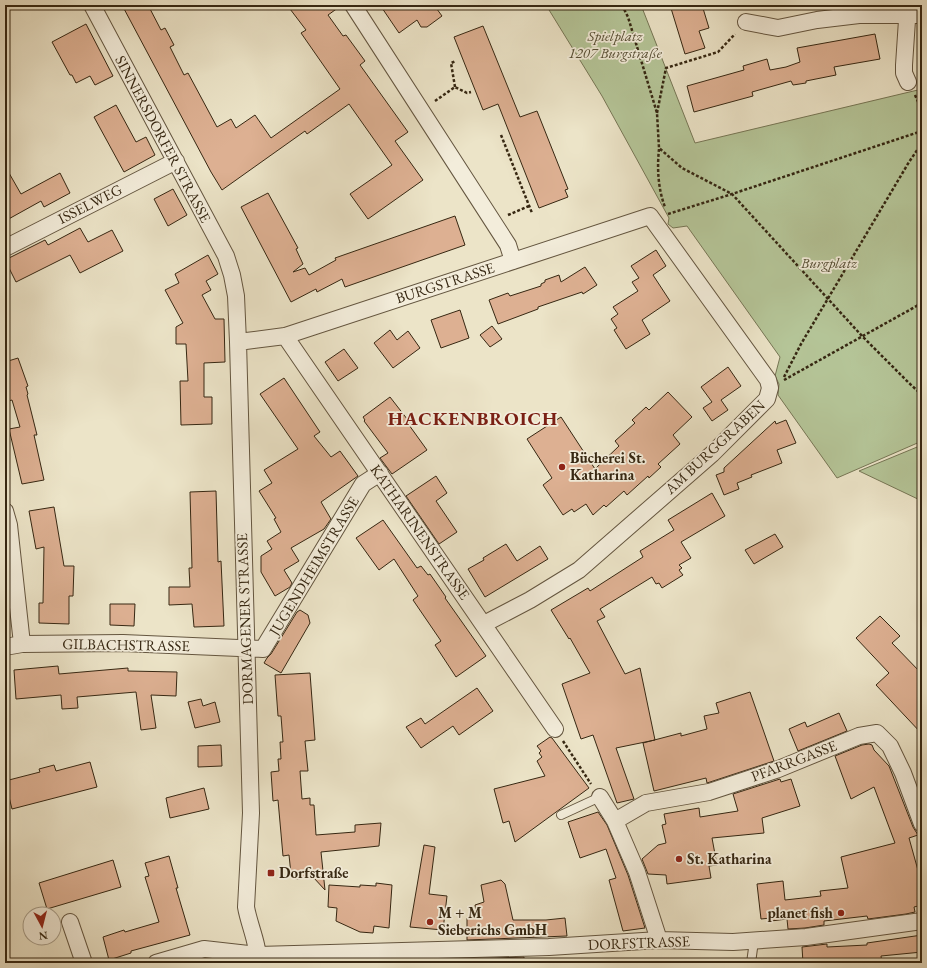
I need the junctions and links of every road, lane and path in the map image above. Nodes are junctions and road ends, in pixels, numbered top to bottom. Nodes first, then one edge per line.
1 (92, 5) edge
2 (353, 5) edge
3 (622, 5) edge
4 (912, 12) edge
5 (746, 22) joint
6 (456, 61) dead end
7 (908, 82) dead end
8 (455, 87) junction
9 (471, 92) dead end
10 (422, 111) junction
11 (657, 113) junction
12 (922, 131) edge
13 (501, 135) dead end
14 (922, 143) edge
15 (659, 148) junction
16 (176, 161) junction
17 (732, 194) junction
18 (529, 206) junction
19 (532, 213) dead end
20 (667, 214) junction
21 (650, 216) junction
22 (494, 224) junction
23 (5, 248) edge
24 (513, 261) junction
25 (232, 275) joint
26 (828, 299) junction
27 (922, 303) edge
28 (285, 336) junction
29 (862, 336) junction
30 (238, 342) junction
31 (775, 380) junction
32 (922, 394) edge
33 (380, 474) junction
34 (5, 511) edge
35 (484, 624) junction
36 (22, 644) junction
37 (5, 647) edge
38 (246, 649) junction
39 (555, 729) joint
40 (600, 797) junction
41 (561, 815) dead end
42 (616, 821) junction
43 (922, 824) edge
44 (922, 921) edge
45 (70, 922) dead end
46 (659, 940) junction
47 (754, 941) junction
48 (258, 959) edge
49 (84, 963) edge
50 (156, 963) edge
51 (751, 963) edge

1 - 16 street, SINNERSDORFER STRASSE
2 - 10 street
3 - 11 path
4 - 5 street
4 - 7 street
5 - 11 path
6 - 8 path
8 - 9 path
8 - 10 path
10 - 22 street
11 - 15 path
12 - 17 path
13 - 18 path
14 - 26 path
15 - 17 path
15 - 20 path
16 - 23 street, ISSELWEG
16 - 25 street, SINNERSDORFER STRASSE
17 - 20 path
17 - 26 path
18 - 19 path
18 - 22 path
20 - 21 path
21 - 24 street, BURGSTRASSE
21 - 31 street, AM BURGGRABEN
22 - 24 street
24 - 28 street, BURGSTRASSE
25 - 30 street, DORMAGENER STRASSE
26 - 29 path
26 - 31 path
27 - 29 path
28 - 30 street, BURGSTRASSE
28 - 33 street, KATHARINENSTRASSE
29 - 31 path
29 - 32 path
30 - 38 street, DORMAGENER STRASSE
31 - 35 street, AM BURGGRABEN
33 - 35 street, KATHARINENSTRASSE
33 - 38 street, JUGENDHEIMSTRASSE
34 - 36 street
35 - 39 street, KATHARINENSTRASSE
36 - 37 street, GILBACHSTRASSE
36 - 38 street, GILBACHSTRASSE
38 - 48 street, DORMAGENER STRASSE
39 - 40 path
40 - 41 lane
40 - 42 street
42 - 43 street, PFARRGASSE
42 - 46 street
44 - 47 street, DORFSTRASSE
45 - 49 street
46 - 47 street, DORFSTRASSE
46 - 48 street, DORFSTRASSE
47 - 51 lane
48 - 50 street, DORFSTRASSE

